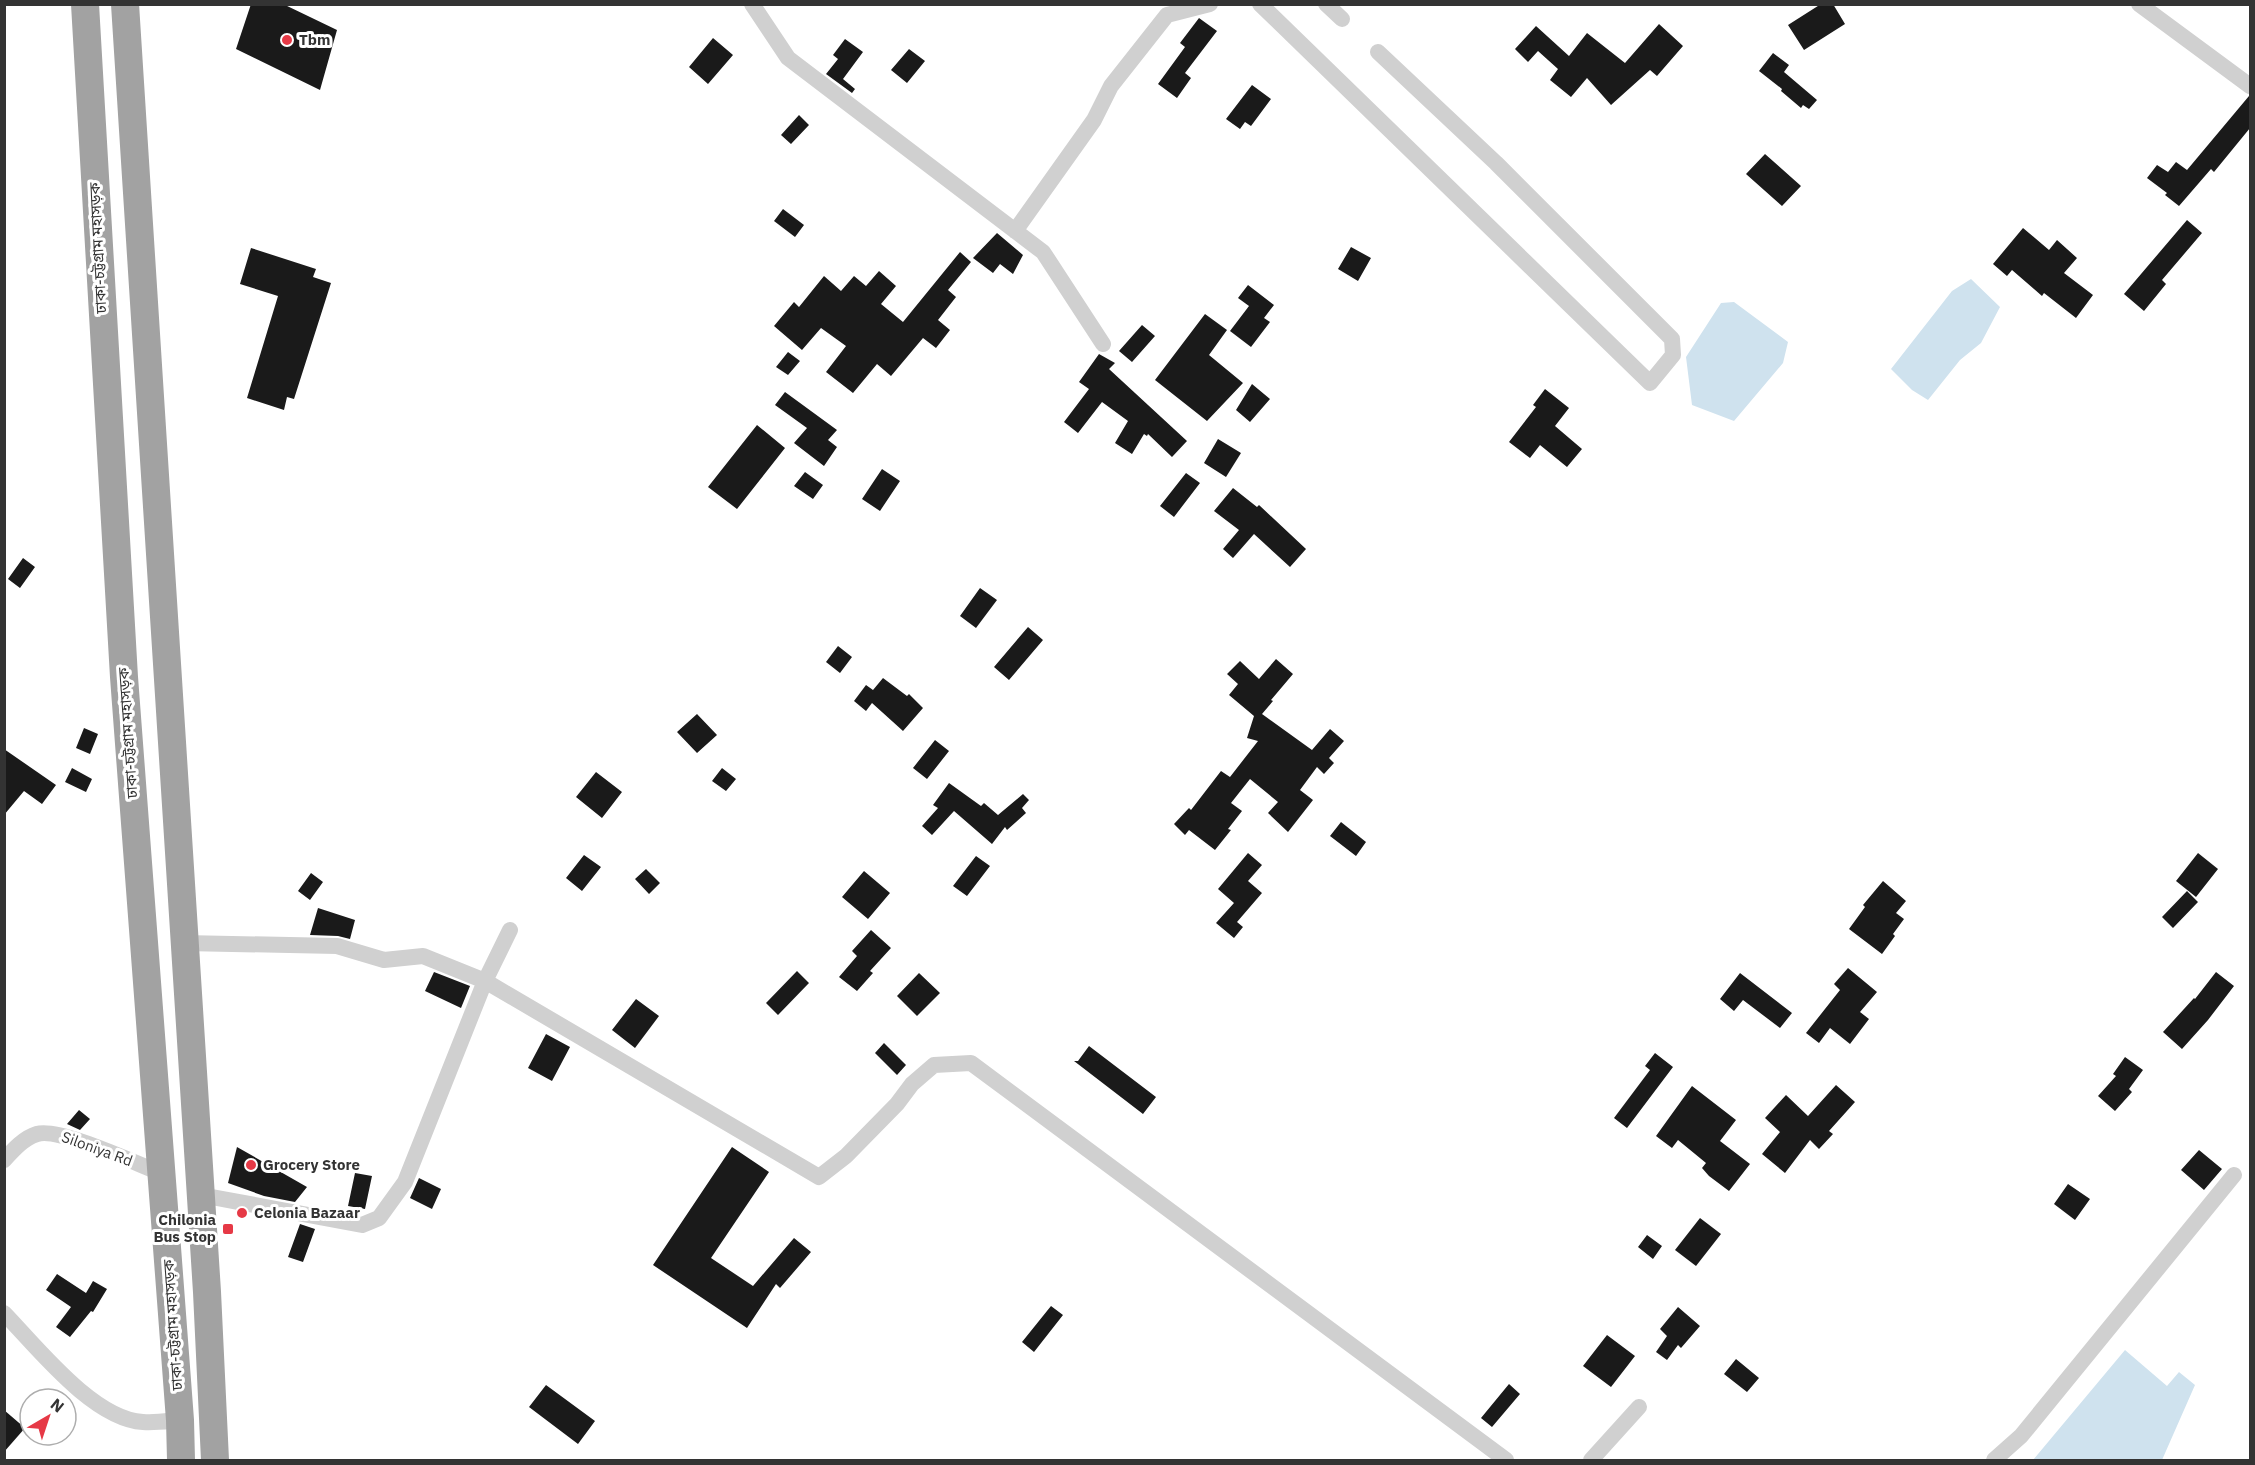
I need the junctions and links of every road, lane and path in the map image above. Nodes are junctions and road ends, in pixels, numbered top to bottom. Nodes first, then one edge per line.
1 (85, 4) edge
2 (125, 4) edge
3 (752, 4) edge
4 (1210, 4) edge
5 (1260, 4) edge
6 (1326, 4) edge
7 (2139, 4) edge
8 (1162, 10) edge
9 (1342, 19) dead end
10 (1378, 52) dead end
11 (2250, 86) edge
12 (1015, 231) junction
13 (1103, 344) dead end
14 (153, 450) junction
15 (111, 455) junction
16 (114, 510) junction
17 (157, 510) junction
18 (510, 930) dead end
19 (184, 943) junction
20 (485, 981) junction
21 (4, 1160) edge
22 (161, 1173) junction
23 (2234, 1175) dead end
24 (201, 1195) junction
25 (4, 1313) edge
26 (1639, 1407) dead end
27 (180, 1420) junction
28 (181, 1461) edge
29 (215, 1461) edge
30 (1506, 1461) edge
31 (1591, 1461) edge
32 (1994, 1461) edge

1 - 15 highway, ঢাকা-চট্টগ্রাম মহাসড়ক
2 - 14 highway
3 - 12 street
4 - 8 street
5 - 10 street
6 - 9 street
7 - 11 street
8 - 12 street
12 - 13 street
14 - 15 highway
14 - 17 highway
15 - 16 highway, ঢাকা-চট্টগ্রাম মহাসড়ক
16 - 17 highway
16 - 22 highway, ঢাকা-চট্টগ্রাম মহাসড়ক
17 - 19 highway
18 - 20 street
19 - 20 street
19 - 24 highway
20 - 24 street
20 - 30 street
21 - 22 street, Siloniya Rd
22 - 27 highway, ঢাকা-চট্টগ্রাম মহাসড়ক
23 - 32 street
24 - 29 highway
25 - 27 street
26 - 31 street
27 - 28 highway, ঢাকা-চট্টগ্রাম মহাসড়ক

